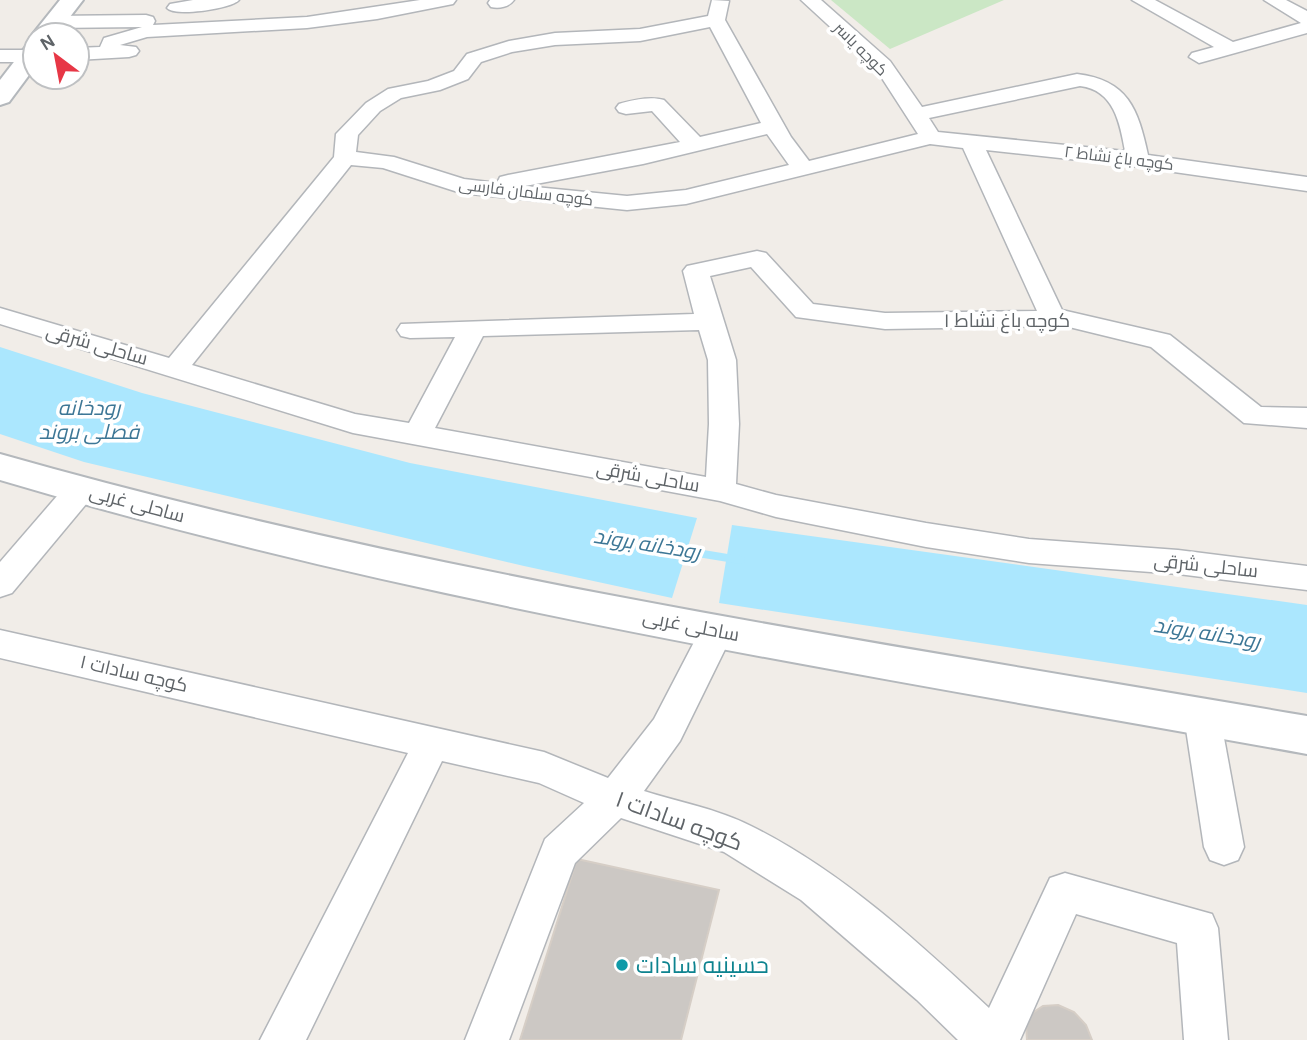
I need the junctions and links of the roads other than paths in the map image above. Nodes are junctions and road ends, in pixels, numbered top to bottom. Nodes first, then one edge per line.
1 (72, 0) edge
2 (230, 0) edge
3 (447, 0) edge
4 (721, 0) edge
5 (810, 0) edge
6 (1142, 0) edge
7 (1273, 0) edge
8 (181, 4) edge
9 (1307, 19) edge
10 (716, 20) junction
11 (47, 21) edge
12 (91, 27) edge
13 (1307, 27) edge
14 (149, 34) junction
15 (1230, 48) junction
16 (91, 53) edge
17 (21, 55) edge
18 (0, 56) edge
19 (1199, 57) dead end
20 (21, 68) edge
21 (4, 86) edge
22 (626, 108) dead end
23 (916, 116) junction
24 (774, 127) junction
25 (930, 138) junction
26 (971, 141) junction
27 (695, 145) junction
28 (345, 158) junction
29 (1138, 160) junction
30 (802, 167) junction
31 (1307, 184) edge
32 (476, 188) junction
33 (0, 316) edge
34 (1053, 318) junction
35 (709, 322) junction
36 (474, 329) junction
37 (410, 330) dead end
38 (176, 367) junction
39 (1307, 418) edge
40 (417, 435) junction
41 (0, 467) edge
42 (0, 480) edge
43 (81, 489) junction
44 (720, 490) junction
45 (1307, 578) edge
46 (0, 584) edge
47 (717, 631) junction
48 (0, 644) edge
49 (1202, 716) junction
50 (1307, 735) edge
51 (433, 742) junction
52 (615, 799) junction
53 (1224, 847) dead end
54 (282, 1040) edge
55 (487, 1040) edge
56 (990, 1040) edge
57 (997, 1040) edge
58 (1206, 1040) edge

1 - 11 main road
2 - 8 street
3 - 14 street
4 - 10 street
5 - 23 street, کوچه یاسر
6 - 15 street
7 - 9 street
8 - 14 street
10 - 24 street
10 - 28 street
12 - 14 street
13 - 15 street
14 - 16 street
15 - 19 street
17 - 18 street
20 - 21 main road
22 - 27 street
23 - 25 street, کوچه یاسر
23 - 29 street
24 - 27 street
24 - 30 street
25 - 26 street, کوچه باغ نشاط ۲
25 - 30 street, کوچه سلمان فارسی
26 - 29 street, کوچه باغ نشاط ۲
26 - 34 street
27 - 32 street
28 - 32 street, کوچه سلمان فارسی
28 - 38 street
29 - 31 street, کوچه باغ نشاط ۲
30 - 32 street, کوچه سلمان فارسی
33 - 38 street, ساحلی شرقی
34 - 35 street, کوچه باغ نشاط ۱
34 - 39 street, کوچه باغ نشاط ۱
35 - 36 street
35 - 44 street
36 - 37 street
36 - 40 street
38 - 40 street, ساحلی شرقی
40 - 44 street, ساحلی شرقی
41 - 43 main road, ساحلی غربی
42 - 43 main road, ساحلی غربی
43 - 46 street
43 - 47 main road, ساحلی غربی
44 - 45 street, ساحلی شرقی
47 - 49 main road, ساحلی غربی
47 - 52 street
48 - 51 street, کوچه سادات ۱
49 - 50 main road, ساحلی غربی
49 - 53 street
51 - 52 street, کوچه سادات ۱
51 - 54 street
52 - 55 street
52 - 56 street, کوچه سادات ۱
57 - 58 street

